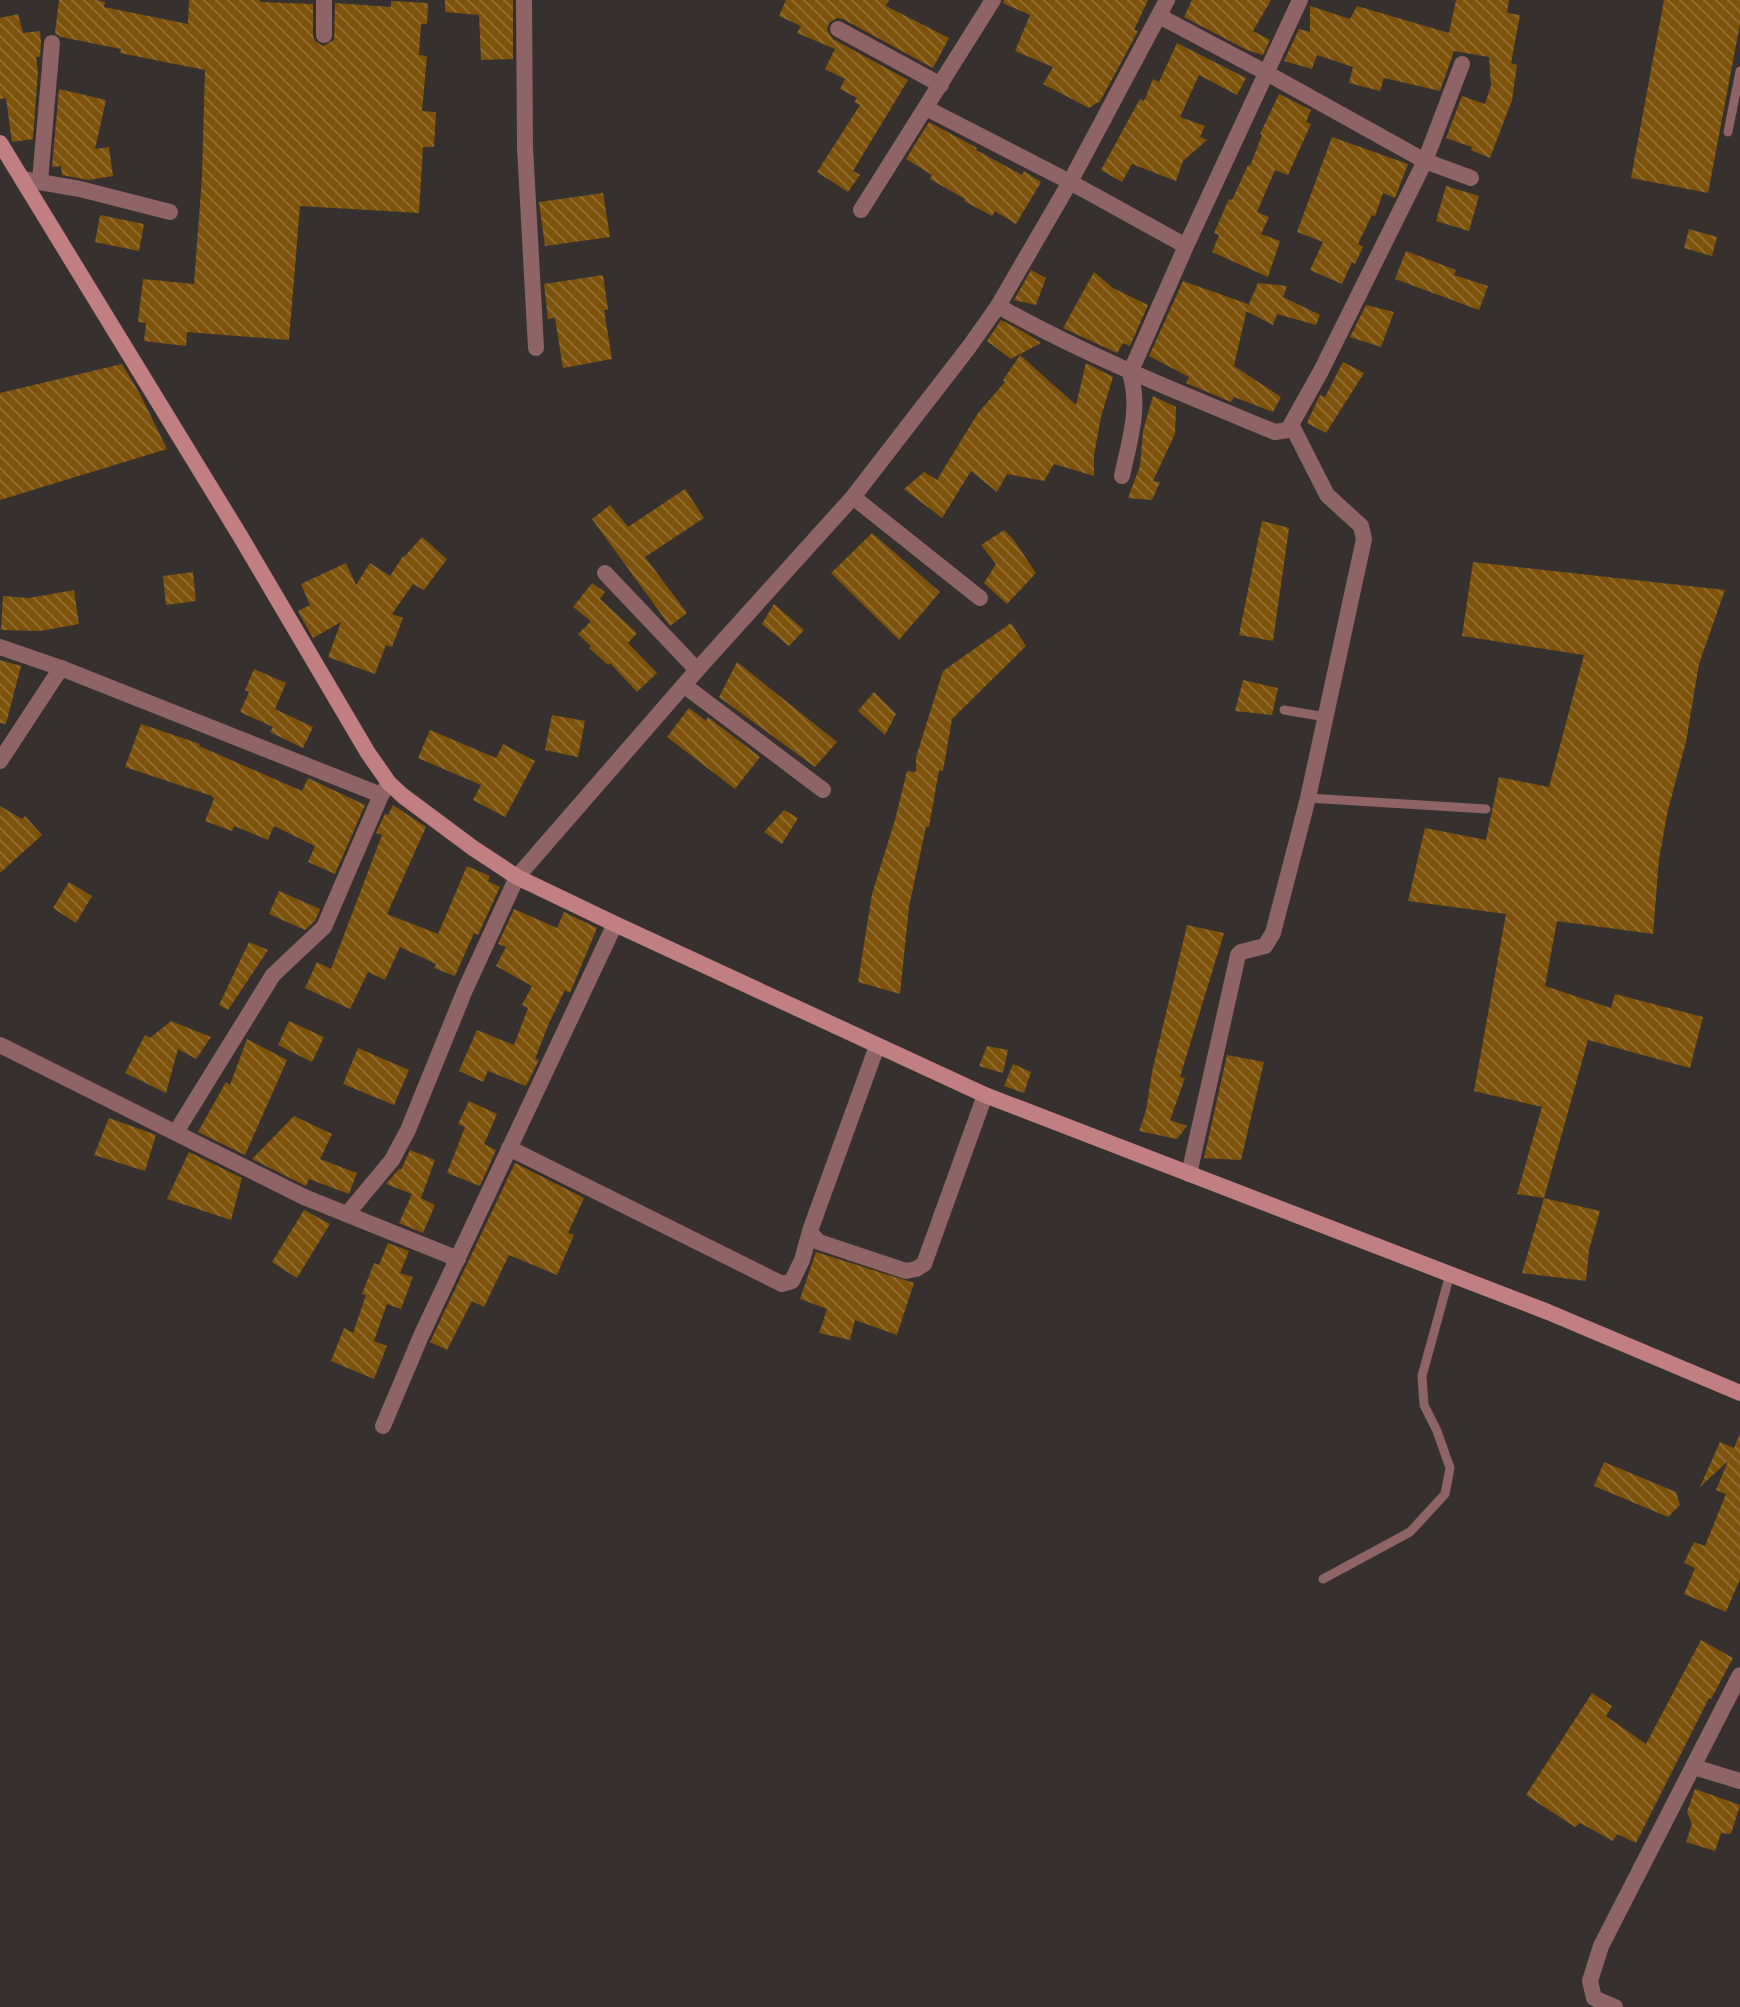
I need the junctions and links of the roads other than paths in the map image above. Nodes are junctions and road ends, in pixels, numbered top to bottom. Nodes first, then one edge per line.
1 (324, 0) edge
2 (524, 0) edge
3 (993, 0) edge
4 (1167, 0) edge
5 (1300, 0) edge
6 (1159, 16) junction
7 (838, 29) dead end
8 (324, 35) dead end
9 (52, 43) dead end
10 (1462, 64) dead end
11 (1740, 71) edge
12 (1265, 72) junction
13 (941, 85) junction
14 (926, 108) junction
15 (1728, 132) dead end
16 (0, 143) edge
17 (1425, 161) junction
18 (1471, 178) dead end
19 (22, 179) junction
20 (40, 181) junction
21 (1070, 182) junction
22 (861, 210) dead end
23 (170, 212) dead end
24 (1186, 246) junction
25 (998, 306) junction
26 (536, 348) dead end
27 (1130, 373) junction
28 (1292, 426) junction
29 (1122, 476) dead end
30 (853, 497) junction
31 (605, 573) dead end
32 (980, 598) dead end
33 (0, 647) edge
34 (61, 668) junction
35 (697, 670) junction
36 (685, 686) junction
37 (1284, 710) dead end
38 (1326, 717) junction
39 (0, 761) edge
40 (385, 789) junction
41 (823, 790) dead end
42 (1308, 798) junction
43 (1486, 809) dead end
44 (517, 877) junction
45 (615, 924) junction
46 (0, 1045) edge
47 (877, 1046) junction
48 (985, 1095) junction
49 (176, 1132) junction
50 (509, 1148) junction
51 (1189, 1174) junction
52 (347, 1214) junction
53 (811, 1234) junction
54 (458, 1259) junction
55 (1450, 1274) junction
56 (1740, 1393) edge
57 (383, 1426) dead end
58 (1323, 1579) dead end
59 (1740, 1675) edge
60 (1694, 1767) junction
61 (1740, 1781) edge
62 (1615, 2007) edge

1 - 8 street
2 - 26 street
3 - 13 street
4 - 6 street
5 - 12 street
6 - 12 street
6 - 21 street
7 - 13 street
9 - 20 street
10 - 17 street
11 - 15 lane
12 - 17 street
12 - 24 street
13 - 14 street
14 - 21 street
14 - 22 street
16 - 19 street
17 - 18 street
17 - 28 street
19 - 20 street
19 - 40 street
20 - 23 street
21 - 24 street
21 - 25 street
24 - 27 street
25 - 27 street
25 - 30 street
27 - 28 street
27 - 29 street
28 - 38 street
30 - 32 street
30 - 35 street
31 - 35 street
33 - 34 street
34 - 39 street
34 - 40 street
35 - 36 street
36 - 41 street
36 - 44 street
37 - 38 lane
38 - 42 street
40 - 44 street
40 - 49 street
42 - 43 lane
42 - 51 street
44 - 45 street
44 - 52 street
45 - 47 street
45 - 50 street
46 - 49 street
47 - 48 street
47 - 53 street
48 - 51 street
48 - 53 street
49 - 52 street
50 - 53 street
50 - 54 street
51 - 55 street
52 - 54 street
54 - 57 street
55 - 56 street
55 - 58 lane
59 - 60 street
60 - 61 street
60 - 62 street

